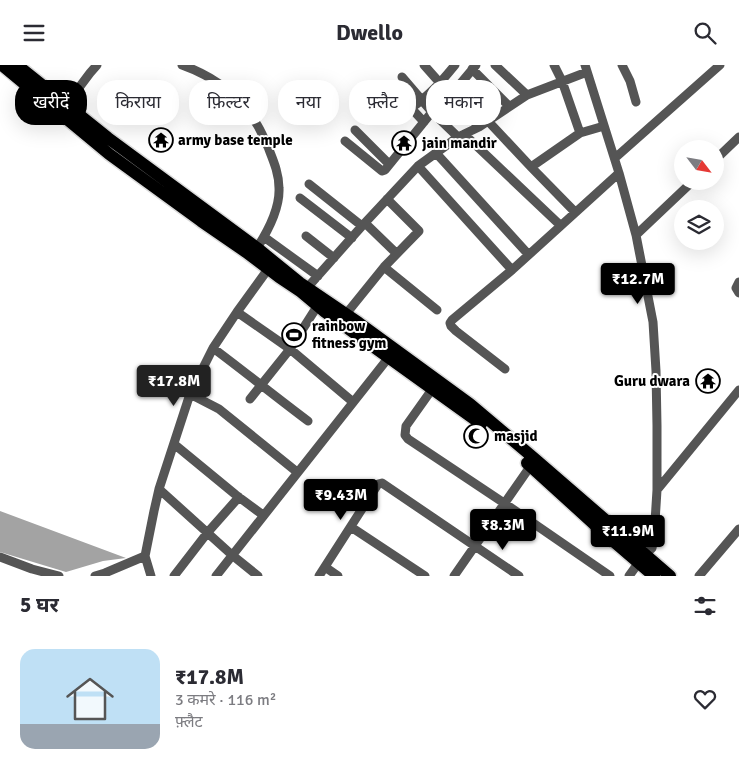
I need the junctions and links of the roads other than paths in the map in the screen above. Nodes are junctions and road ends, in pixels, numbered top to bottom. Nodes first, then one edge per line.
1 (2, 65) edge
2 (16, 65) edge
3 (97, 65) edge
4 (182, 65) edge
5 (424, 65) edge
6 (455, 65) edge
7 (495, 65) edge
8 (554, 65) edge
9 (622, 65) edge
10 (720, 65) edge
11 (474, 67) edge
12 (586, 68) edge
13 (402, 77) dead end
14 (35, 80) edge
15 (85, 80) edge
16 (437, 80) edge
17 (443, 80) edge
18 (463, 80) edge
19 (562, 81) junction
20 (527, 95) junction
21 (426, 97) edge
22 (423, 100) junction
23 (636, 102) dead end
24 (426, 104) edge
25 (416, 105) edge
26 (509, 106) junction
27 (501, 111) edge
28 (416, 113) edge
29 (426, 120) edge
30 (87, 122) edge
31 (424, 122) junction
32 (448, 125) edge
33 (481, 125) edge
34 (492, 125) edge
35 (604, 126) junction
36 (479, 127) joint
37 (355, 129) dead end
38 (580, 133) junction
39 (461, 136) junction
40 (739, 137) edge
41 (345, 141) dead end
42 (724, 151) edge
43 (436, 153) junction
44 (614, 158) junction
45 (390, 163) junction
46 (418, 166) junction
47 (530, 167) junction
48 (619, 173) junction
49 (309, 184) dead end
50 (683, 190) edge
51 (300, 198) dead end
52 (387, 199) junction
53 (575, 212) junction
54 (363, 225) junction
55 (560, 225) junction
56 (636, 235) junction
57 (306, 236) dead end
58 (352, 237) junction
59 (261, 243) junction
60 (396, 253) junction
61 (528, 254) junction
62 (334, 258) junction
63 (271, 265) junction
64 (384, 267) junction
65 (512, 270) junction
66 (318, 276) junction
67 (739, 282) edge
68 (307, 288) junction
69 (739, 293) edge
70 (318, 305) junction
71 (436, 310) dead end
72 (237, 312) junction
73 (346, 314) junction
74 (213, 347) junction
75 (290, 349) junction
76 (389, 357) junction
77 (505, 369) dead end
78 (262, 385) junction
79 (433, 388) junction
80 (739, 391) edge
81 (190, 394) junction
82 (250, 399) dead end
83 (353, 402) junction
84 (308, 421) dead end
85 (174, 444) junction
86 (533, 463) junction
87 (297, 472) junction
88 (159, 489) junction
89 (657, 490) junction
90 (239, 497) junction
91 (504, 503) junction
92 (263, 515) junction
93 (351, 527) junction
94 (739, 529) edge
95 (208, 532) junction
96 (474, 546) junction
97 (232, 555) junction
98 (145, 556) junction
99 (0, 557) edge
100 (642, 559) junction
101 (325, 567) junction
102 (59, 576) edge
103 (95, 576) edge
104 (151, 576) edge
105 (174, 576) edge
106 (216, 576) edge
107 (258, 576) edge
108 (319, 576) edge
109 (338, 576) edge
110 (425, 576) edge
111 (454, 576) edge
112 (519, 576) edge
113 (610, 576) edge
114 (628, 576) edge
115 (654, 576) edge
116 (670, 576) edge
117 (699, 576) edge

1 - 63 highway
2 - 14 highway
3 - 15 street
4 - 59 street
5 - 16 street
6 - 17 street
7 - 20 street
8 - 19 street
9 - 23 street
10 - 44 street
11 - 18 street
11 - 26 street
12 - 19 street
12 - 35 street
13 - 22 street
19 - 20 street
19 - 38 street
20 - 26 street
21 - 22 street
22 - 24 street
22 - 25 street
26 - 27 street
28 - 31 street
29 - 31 street
30 - 59 highway
31 - 45 street
32 - 39 street
33 - 36 street
34 - 47 street
35 - 38 street
35 - 44 street
36 - 39 street
37 - 45 street
38 - 47 street
39 - 43 street
39 - 55 street
40 - 42 street
41 - 45 street
43 - 46 street
43 - 61 street
44 - 48 street
46 - 52 street
46 - 65 street
47 - 53 street
48 - 53 street
48 - 56 street
49 - 54 street
50 - 56 street
51 - 58 street
52 - 54 street
52 - 60 street
53 - 55 street
54 - 58 street
54 - 60 street
55 - 61 street
56 - 89 street
57 - 62 street
58 - 62 street
59 - 63 highway
59 - 66 street
60 - 64 street
61 - 65 street
62 - 66 street
63 - 68 highway
63 - 70 highway
63 - 72 street
64 - 71 street
64 - 73 street
65 - 77 street
66 - 68 street
67 - 69 street
68 - 73 highway
70 - 75 street
70 - 76 highway
72 - 74 street
72 - 75 street
73 - 86 highway
74 - 78 street
74 - 81 street
75 - 78 street
75 - 83 street
76 - 79 highway
76 - 83 street
78 - 82 street
78 - 84 street
79 - 86 highway
79 - 91 street
80 - 89 street
81 - 85 street
81 - 87 street
83 - 87 street
85 - 88 street
85 - 90 street
86 - 91 street
86 - 100 highway
87 - 92 street
88 - 95 street
88 - 98 street
89 - 100 street
90 - 92 street
90 - 95 street
91 - 96 street
91 - 113 street
92 - 97 street
93 - 96 street
93 - 101 street
93 - 110 street
94 - 117 street
95 - 97 street
95 - 105 street
96 - 111 street
96 - 112 street
97 - 106 street
97 - 107 street
98 - 103 street
98 - 104 street
99 - 102 street
100 - 114 street
100 - 115 highway
100 - 116 highway
101 - 108 street
101 - 109 street

